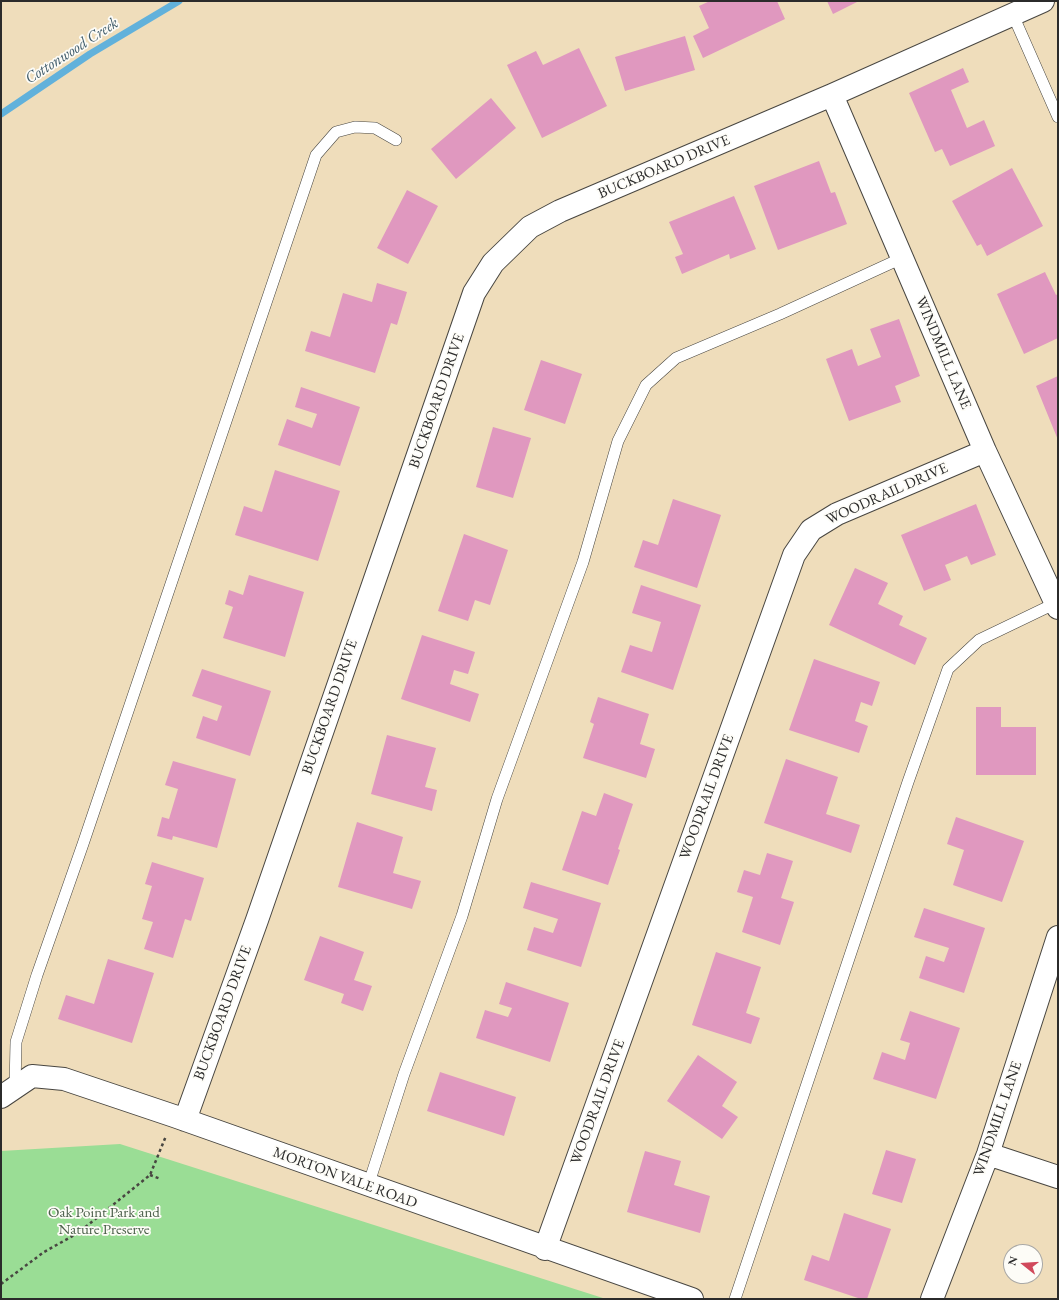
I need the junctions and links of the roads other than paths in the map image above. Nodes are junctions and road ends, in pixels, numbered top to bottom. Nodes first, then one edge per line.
1 (1043, 1) edge
2 (1013, 15) junction
3 (832, 95) junction
4 (1058, 117) edge
5 (396, 140) dead end
6 (902, 258) junction
7 (985, 451) junction
8 (1057, 605) edge
9 (1058, 939) edge
10 (8, 1092) edge
11 (179, 1118) junction
12 (988, 1154) junction
13 (1058, 1177) edge
14 (368, 1186) junction
15 (545, 1248) junction
16 (692, 1299) edge
17 (735, 1299) edge
18 (932, 1299) edge

1 - 2 street, BUCKBOARD DRIVE
2 - 3 street, BUCKBOARD DRIVE
2 - 4 lane
3 - 6 street, WINDMILL LANE
3 - 11 street, BUCKBOARD DRIVE
5 - 10 lane
6 - 7 street, WINDMILL LANE
6 - 14 lane
7 - 8 street, WINDMILL LANE
7 - 15 street, WOODRAIL DRIVE
8 - 17 lane
9 - 12 street, WINDMILL LANE
10 - 11 street, MORTON VALE ROAD
11 - 14 street, MORTON VALE ROAD
12 - 13 street
12 - 18 street, WINDMILL LANE
14 - 15 street, MORTON VALE ROAD
15 - 16 street, MORTON VALE ROAD

